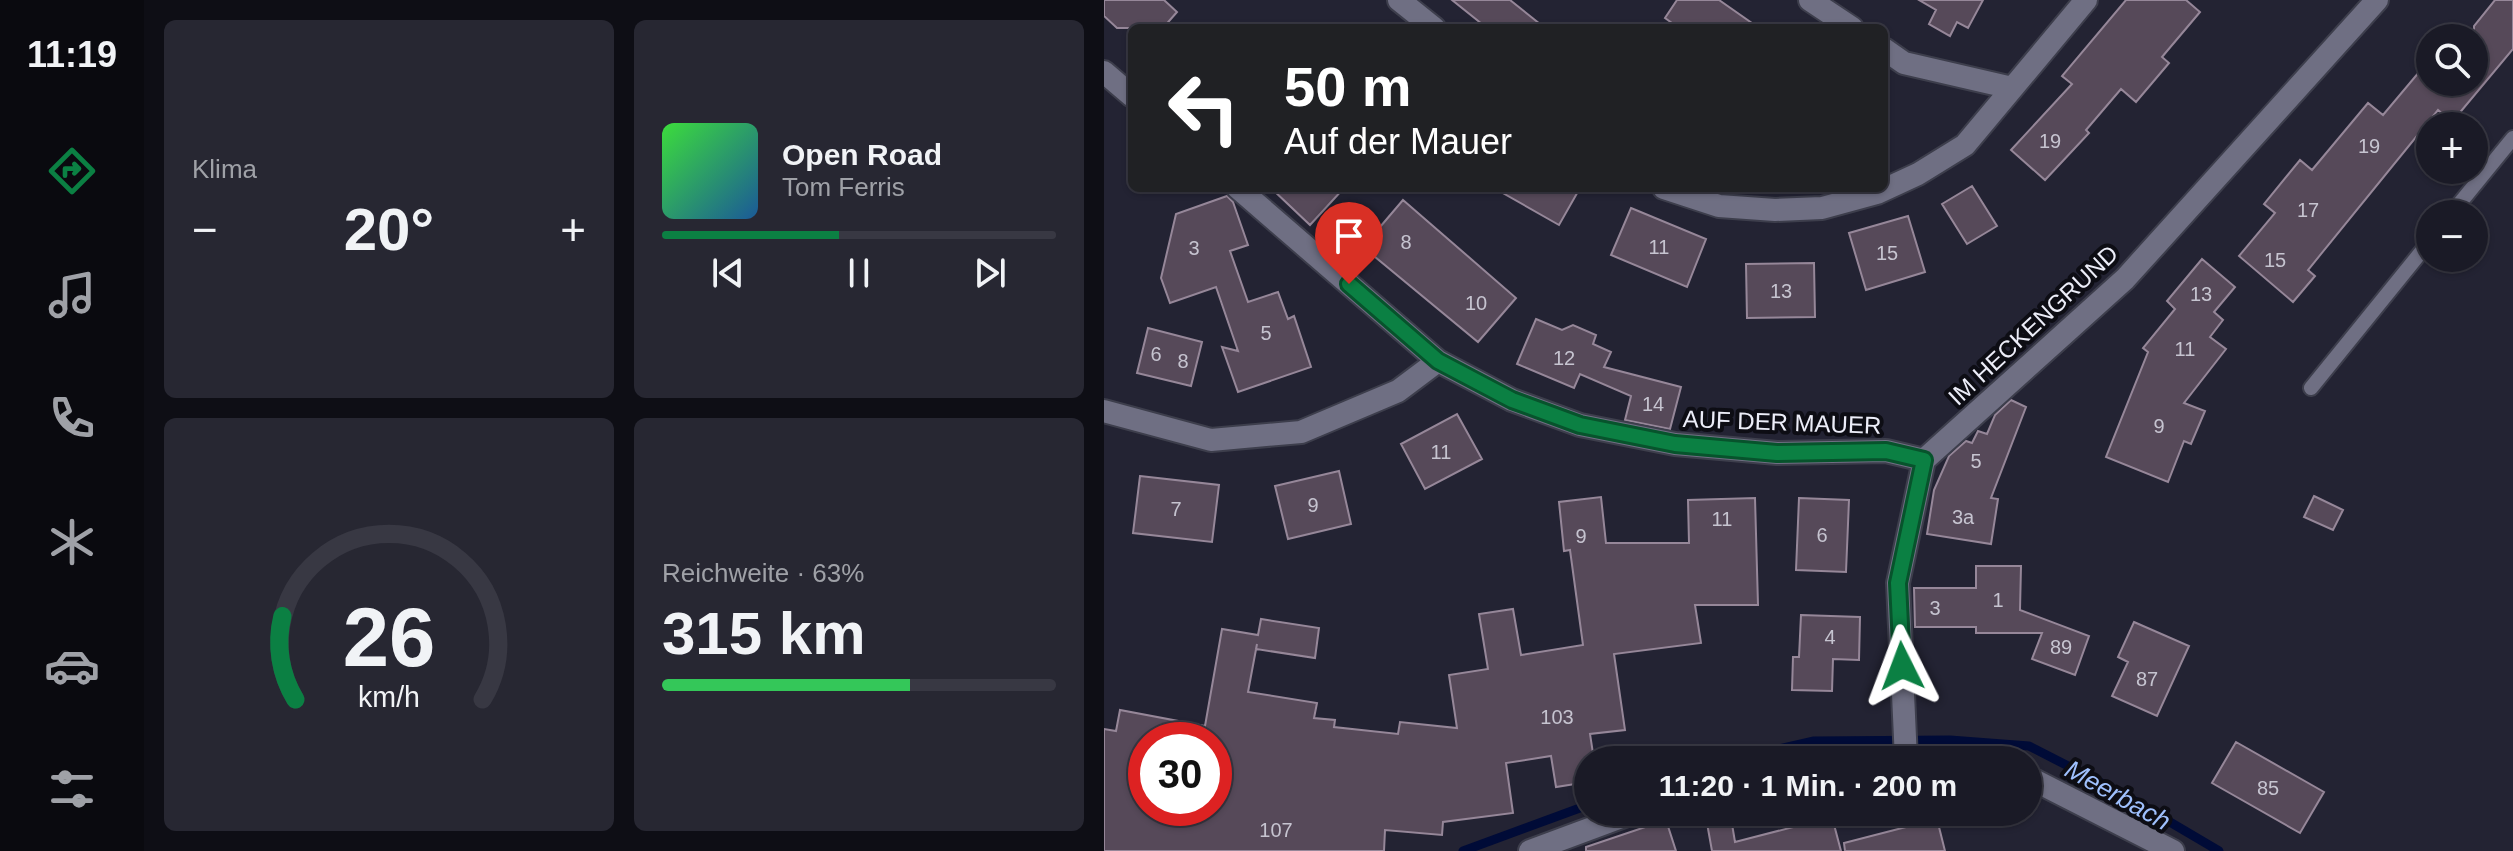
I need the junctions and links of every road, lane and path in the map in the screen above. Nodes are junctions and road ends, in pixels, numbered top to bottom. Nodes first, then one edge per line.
1 (1399, 0) edge
2 (1810, 0) edge
3 (2086, 0) edge
4 (2377, 0) edge
5 (1429, 24) edge
6 (1846, 24) edge
7 (1888, 52) edge
8 (1104, 72) edge
9 (2012, 88) junction
10 (1128, 93) edge
11 (2513, 138) edge
12 (1888, 188) edge
13 (1243, 192) edge
14 (1676, 192) edge
15 (1879, 192) edge
16 (2462, 200) edge
17 (2416, 258) edge
18 (1438, 361) junction
19 (2311, 388) dead end
20 (1104, 411) edge
21 (1924, 460) junction
22 (1906, 746) edge
23 (2042, 784) edge
24 (1597, 826) edge
25 (1530, 851) edge
26 (2173, 851) edge

1 - 5 street
2 - 6 street
3 - 9 street
4 - 21 street, IM HECKENGRUND
7 - 9 street
8 - 10 street
9 - 12 street
11 - 16 lane
13 - 18 street, AUF DER MAUER
14 - 15 street
17 - 19 lane
18 - 20 street
18 - 21 street, AUF DER MAUER
21 - 22 street
23 - 26 street
24 - 25 street

